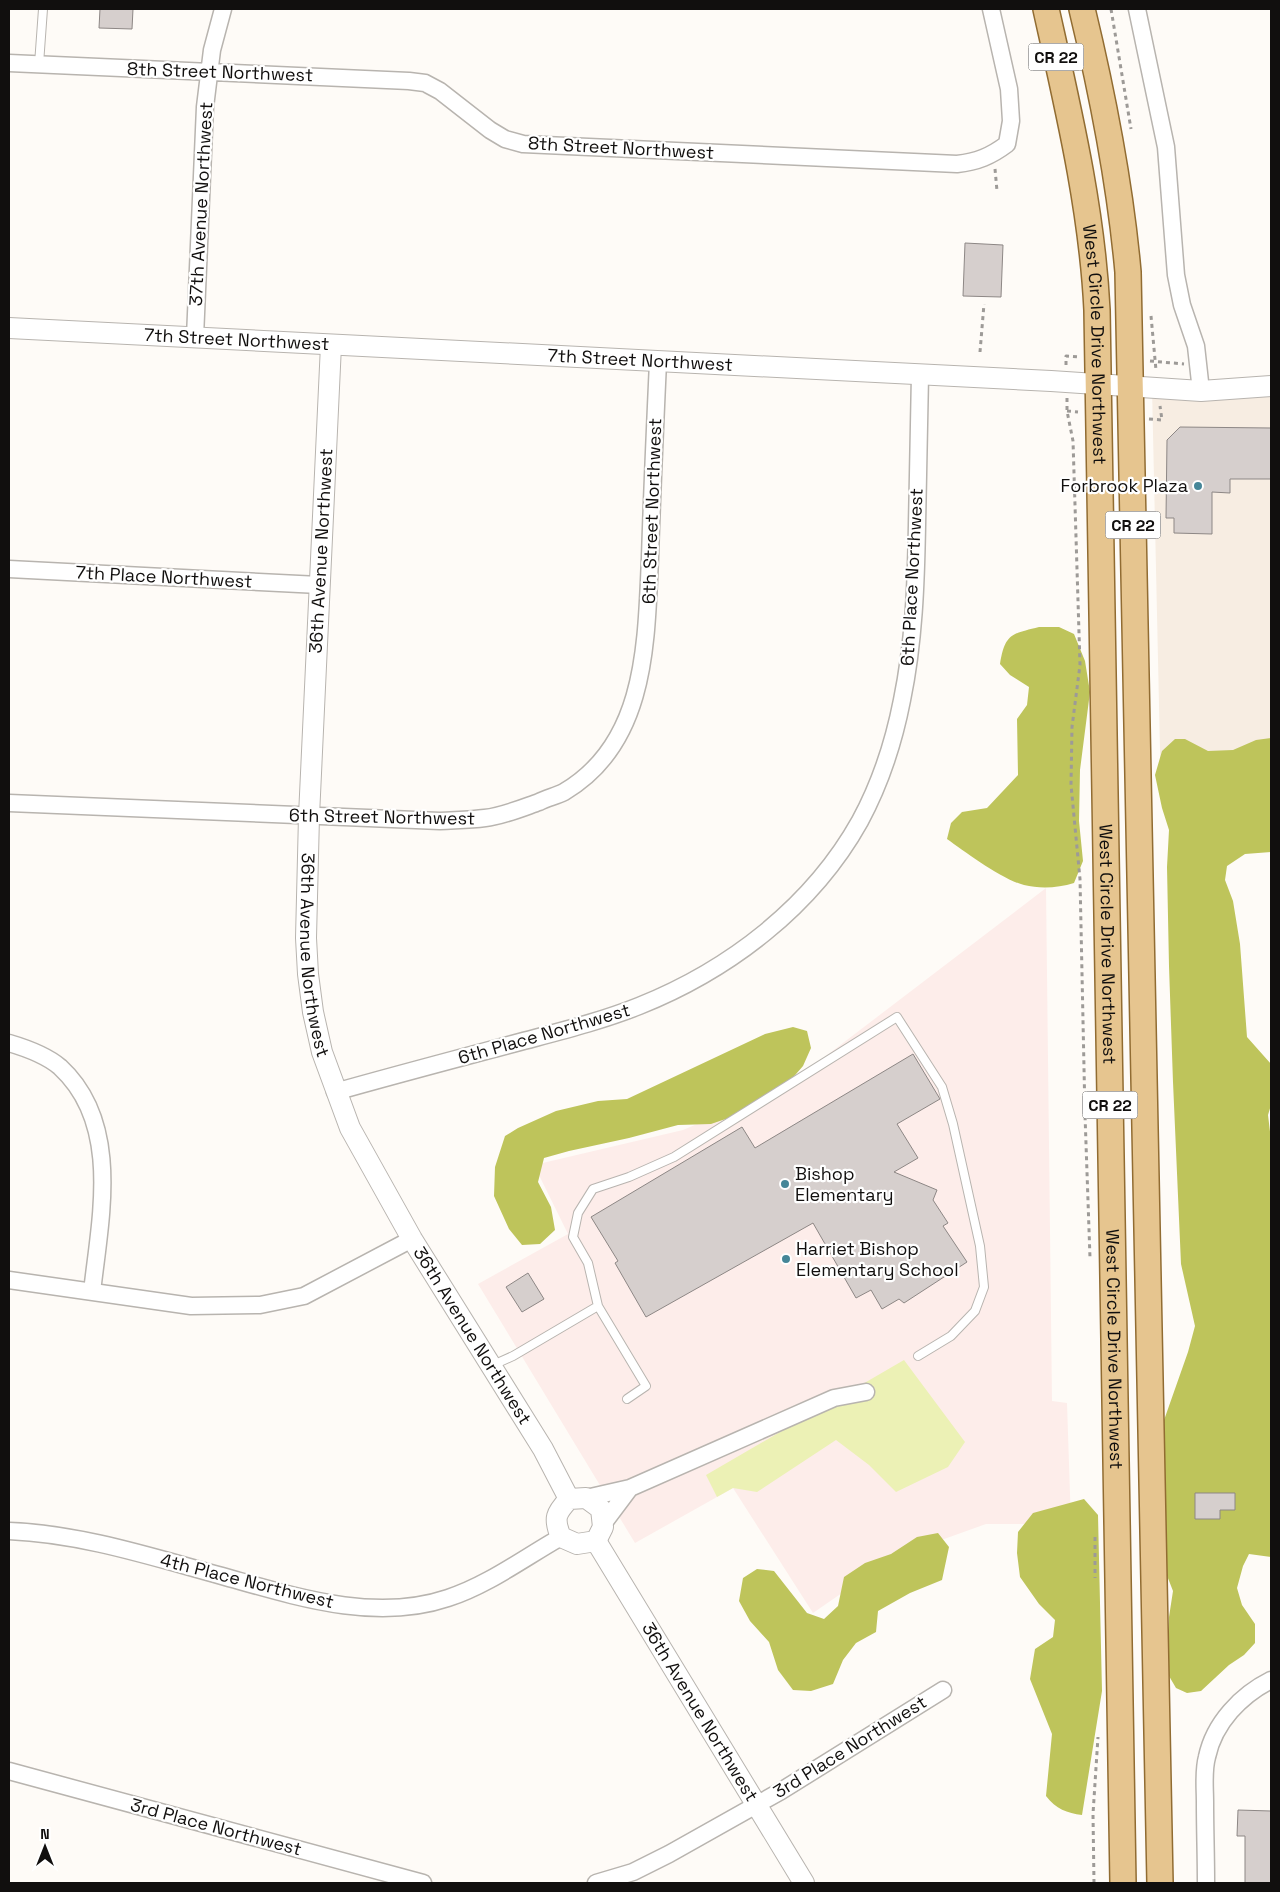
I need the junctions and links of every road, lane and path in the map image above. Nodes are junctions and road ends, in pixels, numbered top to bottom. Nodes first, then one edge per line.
1 (43, 9) edge
2 (223, 9) edge
3 (991, 9) edge
4 (1046, 9) edge
5 (1082, 9) edge
6 (1137, 9) edge
7 (9, 63) edge
8 (39, 64) junction
9 (208, 72) junction
10 (995, 168) dead end
11 (997, 190) dead end
12 (984, 304) dead end
13 (9, 328) edge
14 (195, 337) junction
15 (331, 345) junction
16 (980, 352) dead end
17 (1156, 361) dead end
18 (658, 362) junction
19 (1186, 364) dead end
20 (920, 375) junction
21 (1098, 384) junction
22 (1271, 386) edge
23 (1130, 387) junction
24 (1201, 391) junction
25 (1067, 411) dead end
26 (9, 569) edge
27 (319, 585) junction
28 (9, 803) edge
29 (309, 816) junction
30 (9, 1043) edge
31 (335, 1092) junction
32 (412, 1239) junction
33 (1090, 1262) dead end
34 (9, 1280) edge
35 (92, 1292) junction
36 (598, 1306) junction
37 (918, 1356) dead end
38 (491, 1366) junction
39 (866, 1392) dead end
40 (627, 1399) dead end
41 (630, 1488) junction
42 (578, 1499) junction
43 (9, 1531) edge
44 (599, 1532) junction
45 (1094, 1536) dead end
46 (561, 1537) junction
47 (1095, 1585) dead end
48 (1271, 1680) edge
49 (943, 1690) dead end
50 (1098, 1731) dead end
51 (9, 1771) edge
52 (756, 1805) junction
53 (422, 1883) edge
54 (596, 1883) edge
55 (804, 1883) edge
56 (1094, 1883) edge
57 (1123, 1883) edge
58 (1160, 1883) edge
59 (1206, 1883) edge

1 - 8 lane
2 - 9 street, 37th Avenue Northwest
3 - 9 street, 8th Street Northwest
4 - 21 main road, West Circle Drive Northwest / CR 22
5 - 23 main road, West Circle Drive Northwest / CR 22
6 - 24 street
7 - 8 street, 8th Street Northwest
8 - 9 street, 8th Street Northwest
9 - 14 street, 37th Avenue Northwest
10 - 11 path
12 - 16 path
13 - 14 street, 7th Street Northwest
14 - 15 street, 7th Street Northwest
15 - 18 street, 7th Street Northwest
15 - 27 street, 36th Avenue Northwest
17 - 19 path
18 - 20 street, 7th Street Northwest
18 - 29 street, 6th Street Northwest
20 - 21 street, 7th Street Northwest
20 - 31 street, 6th Place Northwest
21 - 23 street, 7th Street Northwest
21 - 57 main road, West Circle Drive Northwest / CR 22
22 - 24 street, 7th Street Northwest
23 - 24 street, 7th Street Northwest
23 - 58 main road, West Circle Drive Northwest / CR 22
25 - 33 path
26 - 27 street, 7th Place Northwest
27 - 29 street, 36th Avenue Northwest
28 - 29 street, 6th Street Northwest
29 - 31 street, 36th Avenue Northwest
30 - 35 street
31 - 32 street, 36th Avenue Northwest
32 - 35 street
32 - 38 street, 36th Avenue Northwest
34 - 35 street
36 - 37 lane
36 - 38 lane
36 - 40 lane
38 - 42 street, 36th Avenue Northwest
39 - 41 street
41 - 42 street
41 - 44 street
42 - 44 street, 36th Avenue Northwest
42 - 46 street
43 - 46 street, 4th Place Northwest
44 - 46 street
44 - 52 street, 36th Avenue Northwest
45 - 47 path
48 - 59 street
49 - 52 street, 3rd Place Northwest
50 - 56 path
51 - 53 street, 3rd Place Northwest
52 - 54 street, 3rd Place Northwest
52 - 55 street, 36th Avenue Northwest

